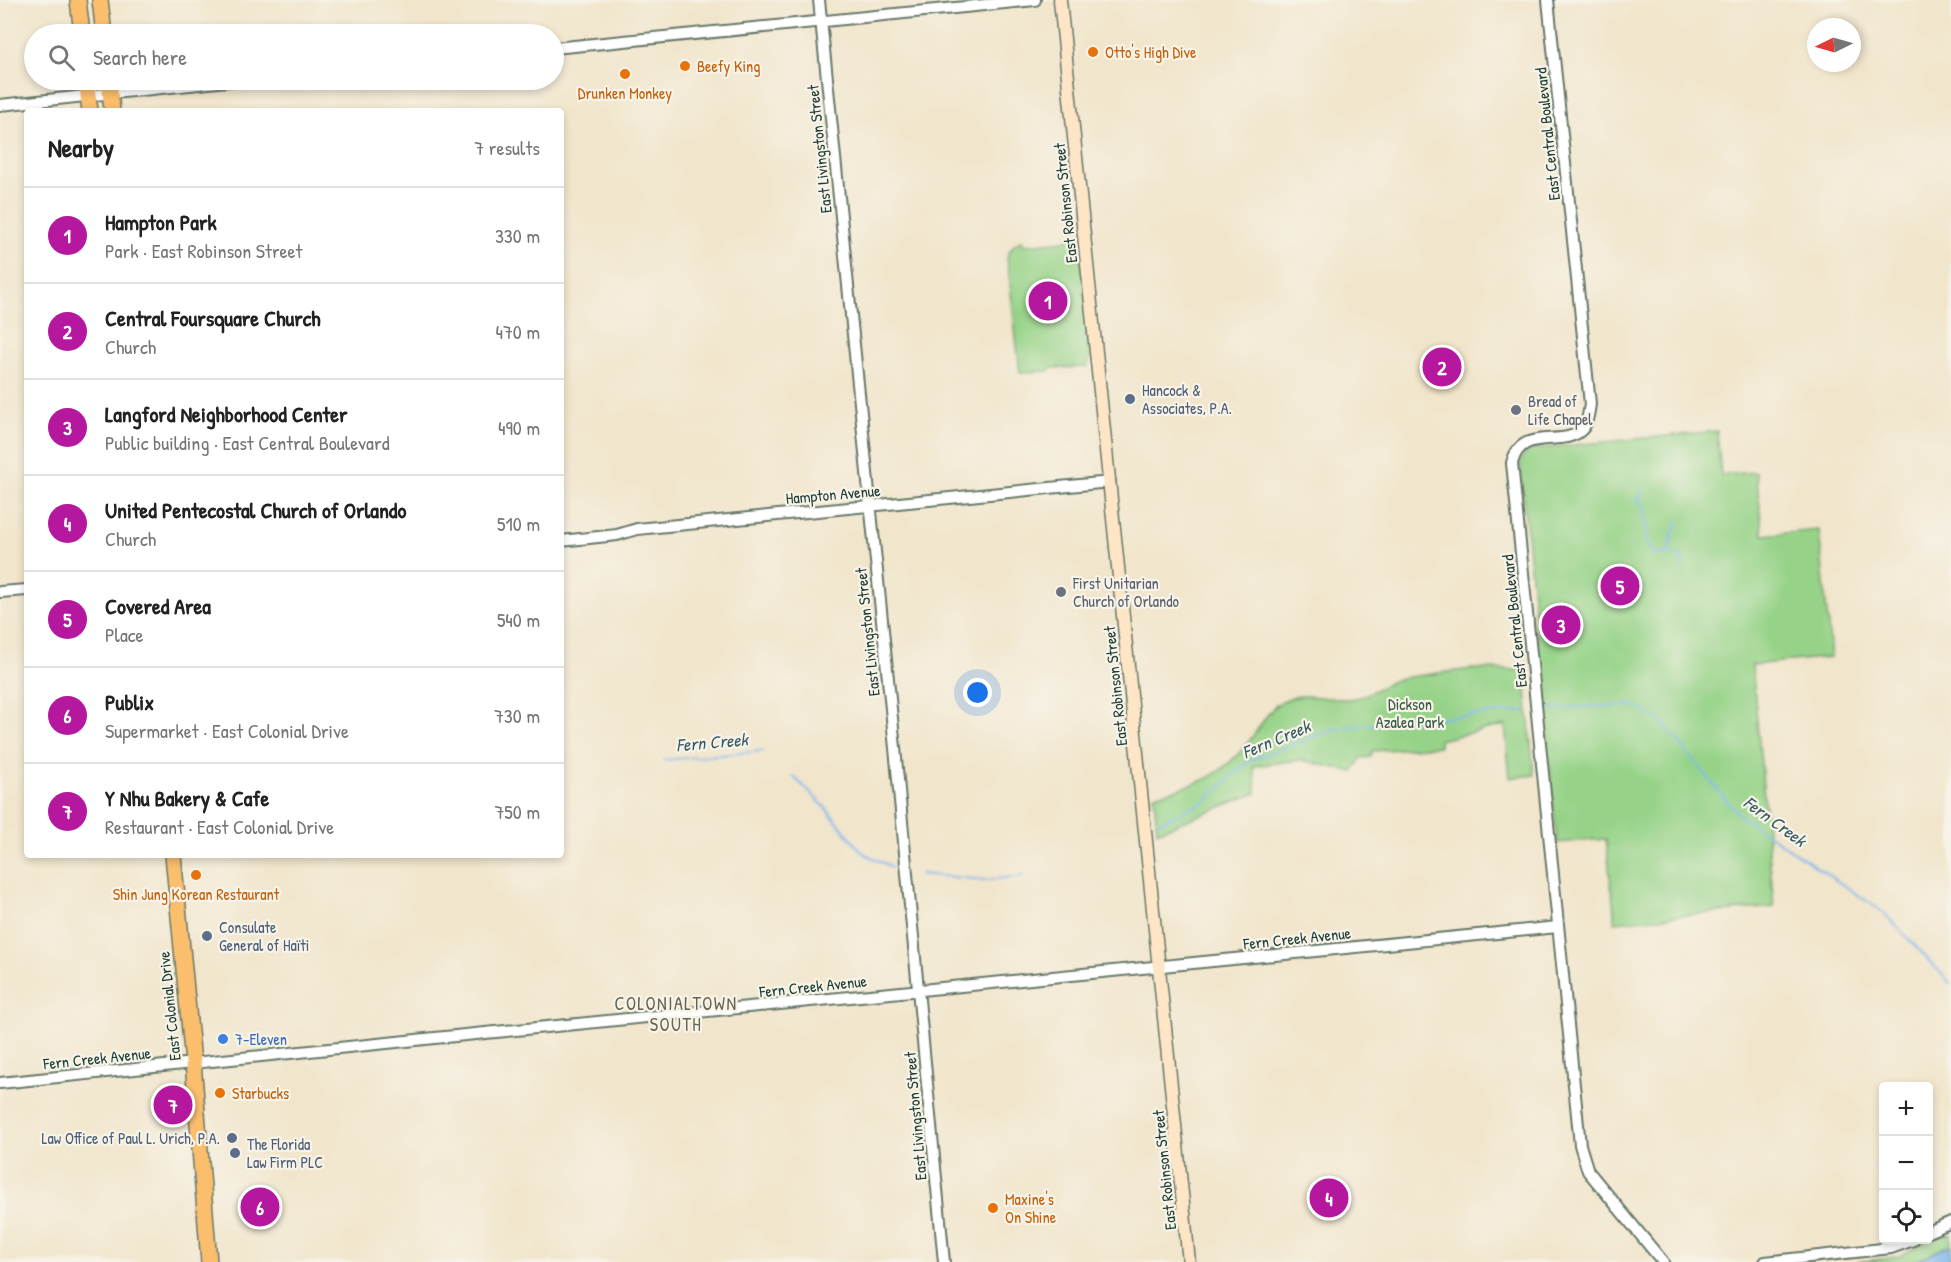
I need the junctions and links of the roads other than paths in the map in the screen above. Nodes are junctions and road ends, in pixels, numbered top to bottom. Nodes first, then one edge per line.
1 (78, 0) edge
2 (100, 0) edge
3 (819, 0) edge
4 (1035, 0) edge
5 (1060, 0) edge
6 (1548, 0) edge
7 (821, 21) junction
8 (81, 24) edge
9 (103, 24) edge
10 (564, 47) edge
11 (105, 90) edge
12 (110, 90) edge
13 (89, 103) edge
14 (0, 105) edge
15 (112, 108) edge
16 (1110, 482) junction
17 (869, 506) junction
18 (564, 541) edge
19 (24, 590) edge
20 (0, 592) edge
21 (173, 858) edge
22 (1558, 927) junction
23 (1160, 966) junction
24 (918, 990) junction
25 (193, 1062) junction
26 (0, 1083) edge
27 (1951, 1222) edge
28 (1933, 1230) edge
29 (1901, 1244) edge
30 (209, 1262) edge
31 (944, 1262) edge
32 (1189, 1262) edge
33 (1663, 1262) edge
34 (1765, 1262) edge

1 - 8 highway
2 - 9 highway
3 - 7 street, East Livingston Street
4 - 7 street
5 - 16 main road, East Robinson Street
6 - 22 street, East Central Boulevard
7 - 10 street
7 - 17 street, East Livingston Street
11 - 13 street
12 - 15 highway
13 - 14 street
16 - 17 street, Hampton Avenue
16 - 23 main road, East Robinson Street
17 - 18 street, Hampton Avenue
17 - 24 street, East Livingston Street
19 - 20 street
21 - 25 highway, East Colonial Drive
22 - 23 street, Fern Creek Avenue
22 - 33 street, East Central Boulevard
23 - 24 street, Fern Creek Avenue
23 - 32 main road, East Robinson Street
24 - 25 street, Fern Creek Avenue
24 - 31 street, East Livingston Street
25 - 26 street, Fern Creek Avenue
25 - 30 highway, East Colonial Drive
27 - 28 street
29 - 34 street

